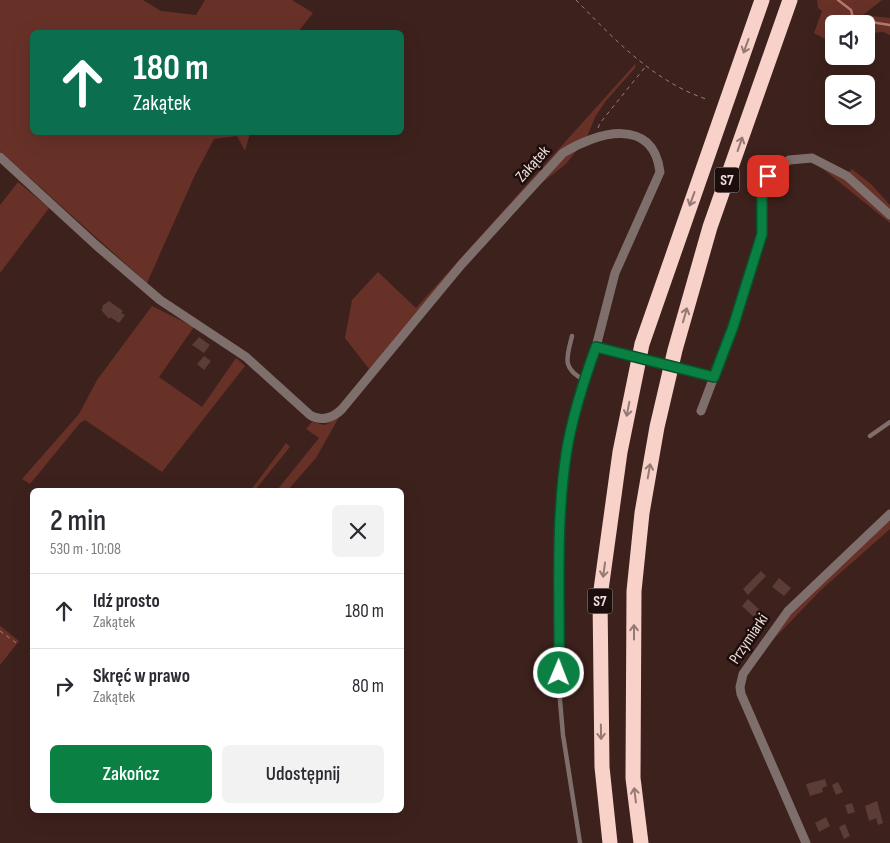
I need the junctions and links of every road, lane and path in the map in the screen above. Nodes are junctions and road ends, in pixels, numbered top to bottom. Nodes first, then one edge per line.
1 (576, 0) edge
2 (762, 0) edge
3 (790, 0) edge
4 (646, 66) junction
5 (706, 99) dead end
6 (596, 136) junction
7 (0, 157) edge
8 (890, 215) edge
9 (572, 336) dead end
10 (596, 347) junction
11 (714, 377) junction
12 (584, 380) junction
13 (701, 411) dead end
14 (890, 422) edge
15 (870, 436) dead end
16 (890, 514) edge
17 (0, 632) edge
18 (19, 645) dead end
19 (580, 843) edge
20 (610, 843) edge
21 (641, 843) edge
22 (806, 843) edge

1 - 4 path
2 -> 20 highway, S7
21 -> 3 highway, S7
4 - 5 path
4 - 6 path
6 - 7 street, Zakątek
6 - 10 street, Zakątek
8 - 11 street
9 - 12 lane
10 - 11 street, bridge
10 - 12 street, Zakątek
11 - 13 street
12 - 19 lane, Zakątek
14 - 15 lane
16 - 22 street, Przymiarki
17 - 18 path

